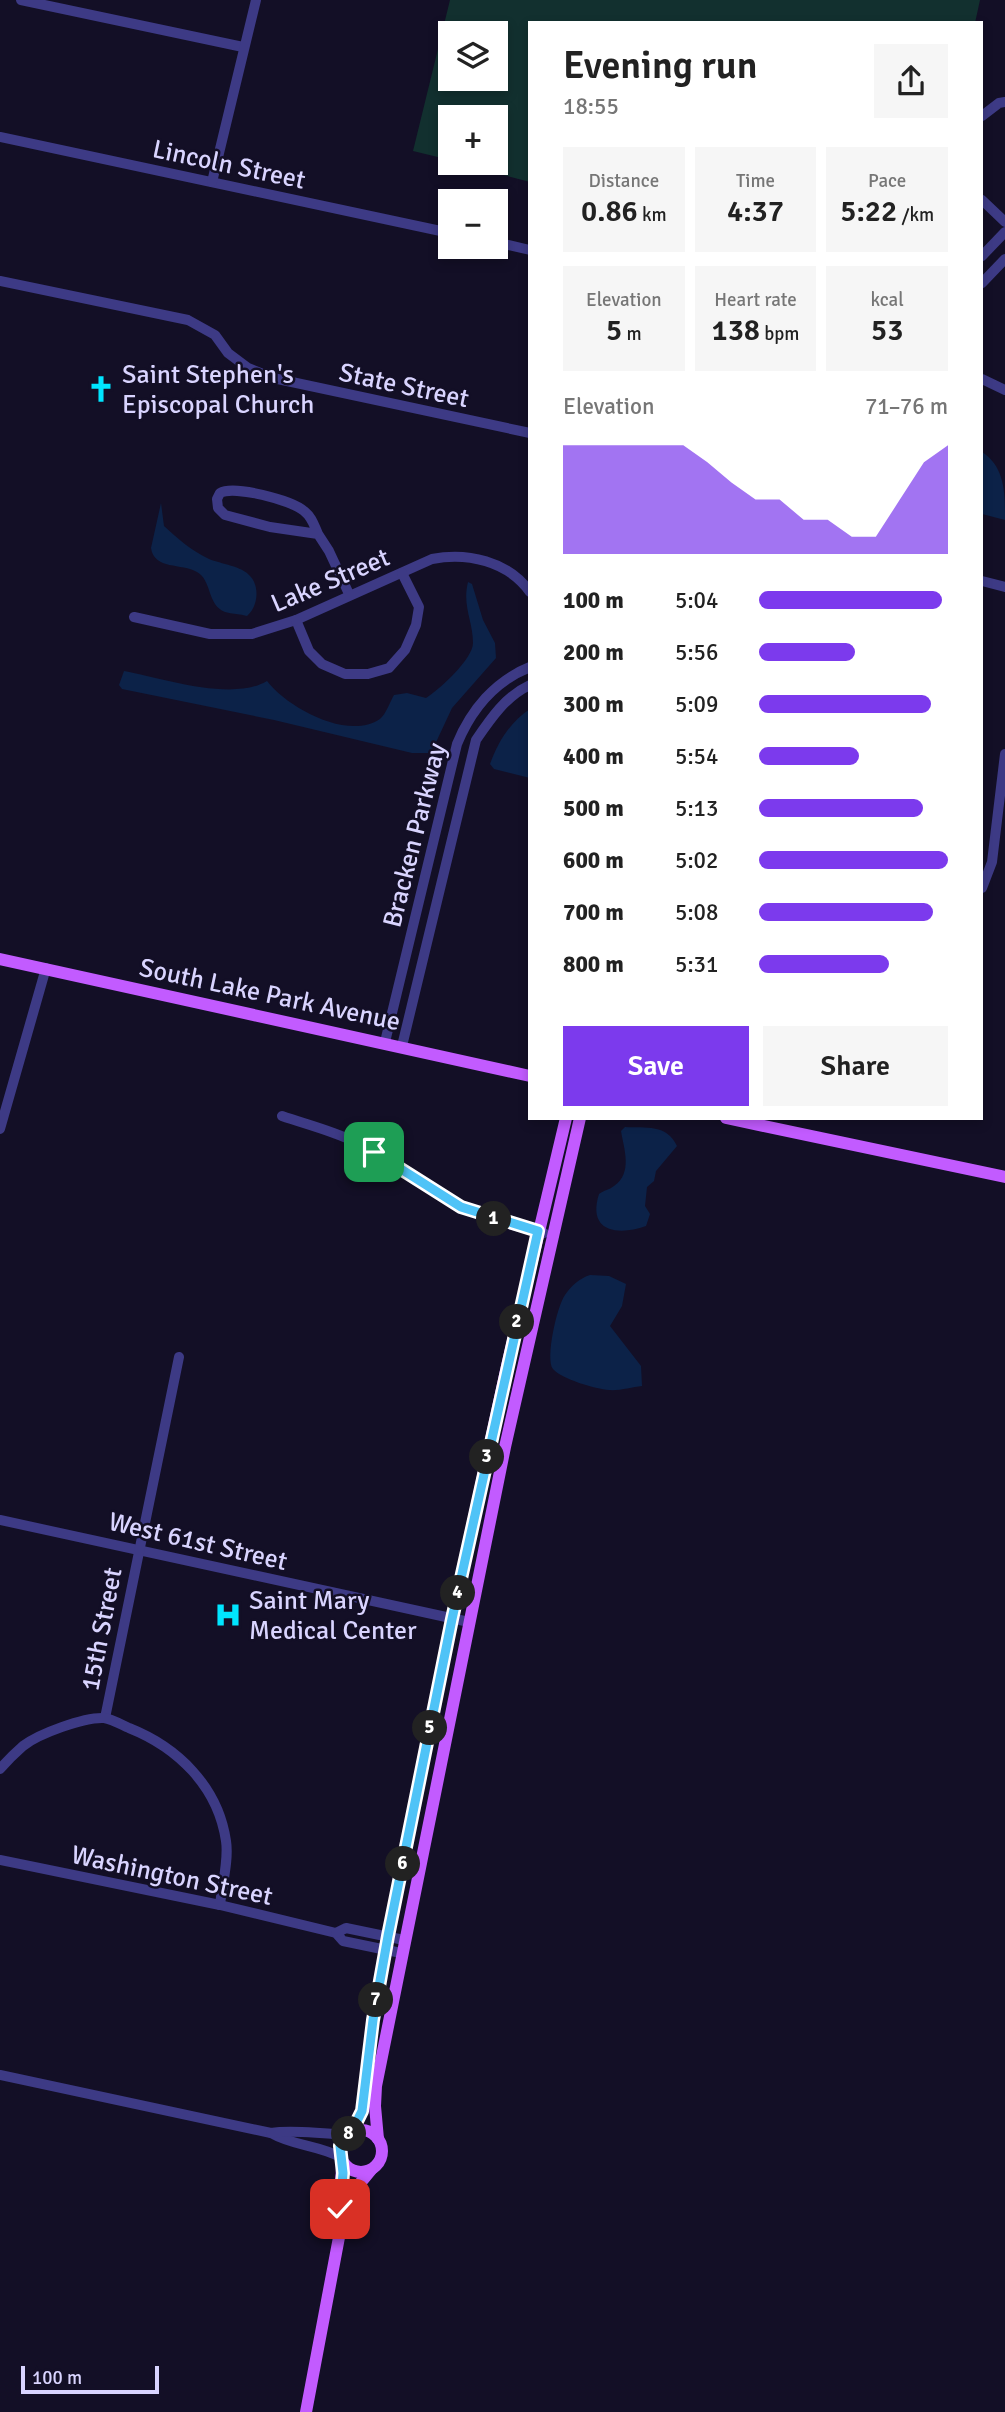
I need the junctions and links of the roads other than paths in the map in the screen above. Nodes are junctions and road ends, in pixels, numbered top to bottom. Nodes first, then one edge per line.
1 (22, 0) edge
2 (256, 0) edge
3 (243, 47) junction
4 (1005, 102) edge
5 (983, 115) edge
6 (0, 137) edge
7 (212, 182) junction
8 (983, 201) edge
9 (1005, 222) edge
10 (438, 230) edge
11 (1005, 232) edge
12 (508, 246) edge
13 (528, 250) edge
14 (983, 255) edge
15 (1005, 258) edge
16 (0, 281) edge
17 (983, 282) edge
18 (983, 379) edge
19 (1005, 390) edge
20 (528, 433) edge
21 (318, 534) junction
22 (402, 573) junction
23 (983, 581) edge
24 (1005, 587) edge
25 (528, 590) edge
26 (349, 594) junction
27 (134, 617) dead end
28 (296, 620) junction
29 (528, 668) edge
30 (528, 686) edge
31 (1005, 754) edge
32 (983, 885) edge
33 (419, 898) junction
34 (436, 902) junction
35 (0, 959) edge
36 (46, 968) junction
37 (385, 1042) junction
38 (402, 1046) junction
39 (528, 1076) edge
40 (282, 1116) dead end
41 (566, 1120) edge
42 (580, 1120) edge
43 (735, 1120) edge
44 (0, 1129) edge
45 (1005, 1177) edge
46 (538, 1231) junction
47 (554, 1236) junction
48 (179, 1357) dead end
49 (0, 1520) edge
50 (139, 1548) junction
51 (452, 1619) junction
52 (469, 1622) junction
53 (104, 1718) junction
54 (0, 1769) edge
55 (0, 1860) edge
56 (220, 1905) junction
57 (386, 1943) junction
58 (402, 1946) junction
59 (0, 2076) edge
60 (271, 2133) junction
61 (350, 2134) junction
62 (378, 2139) junction
63 (341, 2159) junction
64 (371, 2170) junction
65 (340, 2232) junction
66 (306, 2412) edge

1 - 3 street
2 - 3 street
3 - 7 street
4 - 5 street
6 - 7 street, Lincoln Street
7 - 10 street, Lincoln Street
8 - 9 street
11 - 14 street
12 - 13 street
15 - 17 street
16 - 20 street, State Street
18 - 19 street
21 - 21 street
21 - 26 street
22 - 25 street, Lake Street
22 - 26 street, Lake Street
22 - 28 street
23 - 24 street
26 - 28 street, Lake Street
27 - 28 street, Lake Street
29 - 33 street, Bracken Parkway
30 - 34 street, Bracken Parkway
31 - 32 street
33 - 34 street
33 - 37 street, Bracken Parkway
34 - 38 street, Bracken Parkway
35 - 36 main road, South Lake Park Avenue
36 - 37 main road, South Lake Park Avenue
36 - 44 street
37 - 38 main road, South Lake Park Avenue
38 - 39 main road, South Lake Park Avenue
40 - 46 street
41 - 46 main road
42 - 47 main road
43 - 45 main road
46 - 47 street
46 - 51 main road
47 - 52 main road
48 - 50 street, 15th Street
49 - 50 street, West 61st Street
50 - 51 street, West 61st Street
50 - 53 street, 15th Street
51 - 52 street, West 61st Street
51 - 57 main road
52 - 58 main road
53 - 54 street
53 - 56 street
55 - 56 street, Washington Street
56 - 57 street, Washington Street
57 - 58 street, Washington Street
57 - 61 main road
58 - 62 main road
59 - 60 street
60 - 61 street
60 - 63 street
61 - 62 main road
61 - 63 main road
62 - 64 main road
63 - 64 main road
63 - 65 main road
64 - 65 main road
65 - 66 main road

